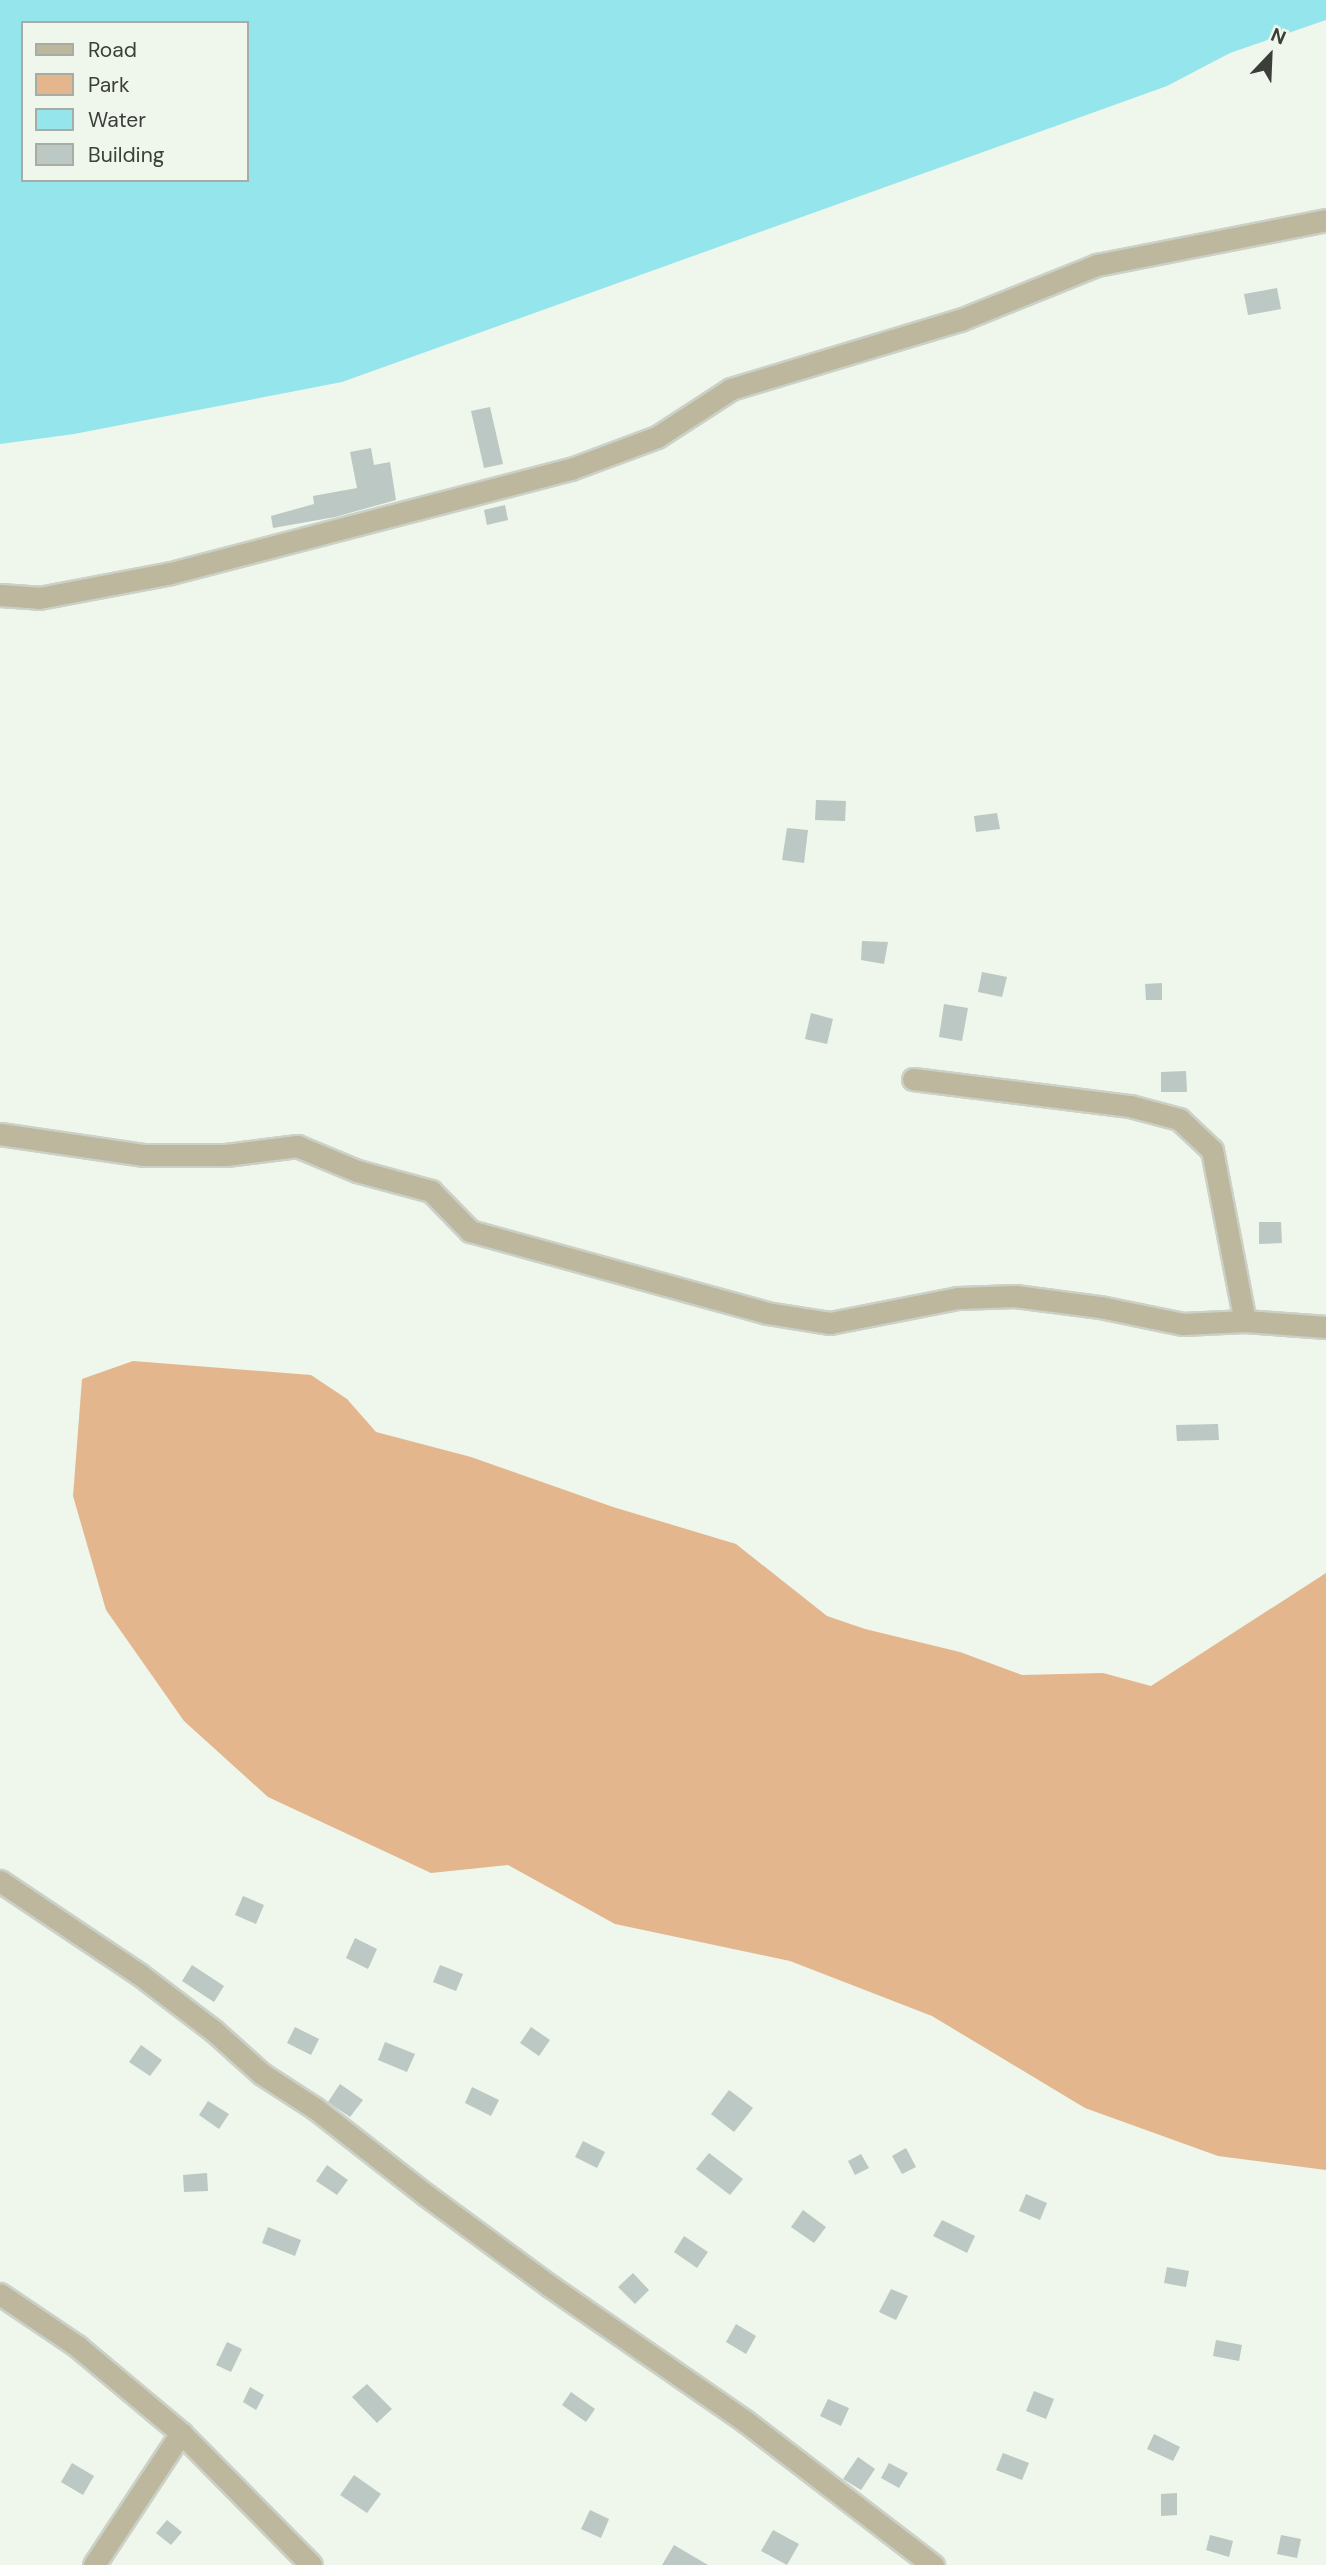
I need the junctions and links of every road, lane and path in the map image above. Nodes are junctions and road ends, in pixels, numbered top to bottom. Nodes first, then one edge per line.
1 (1326, 220) edge
2 (0, 595) edge
3 (913, 1079) dead end
4 (0, 1134) edge
5 (1245, 1321) junction
6 (1326, 1327) edge
7 (0, 1881) edge
8 (0, 2294) edge
9 (181, 2433) junction
10 (94, 2565) edge
11 (311, 2565) edge
12 (933, 2565) edge

1 - 2 street
3 - 5 street
4 - 5 street
5 - 6 street
7 - 12 street
8 - 9 street
9 - 10 street
9 - 11 street

